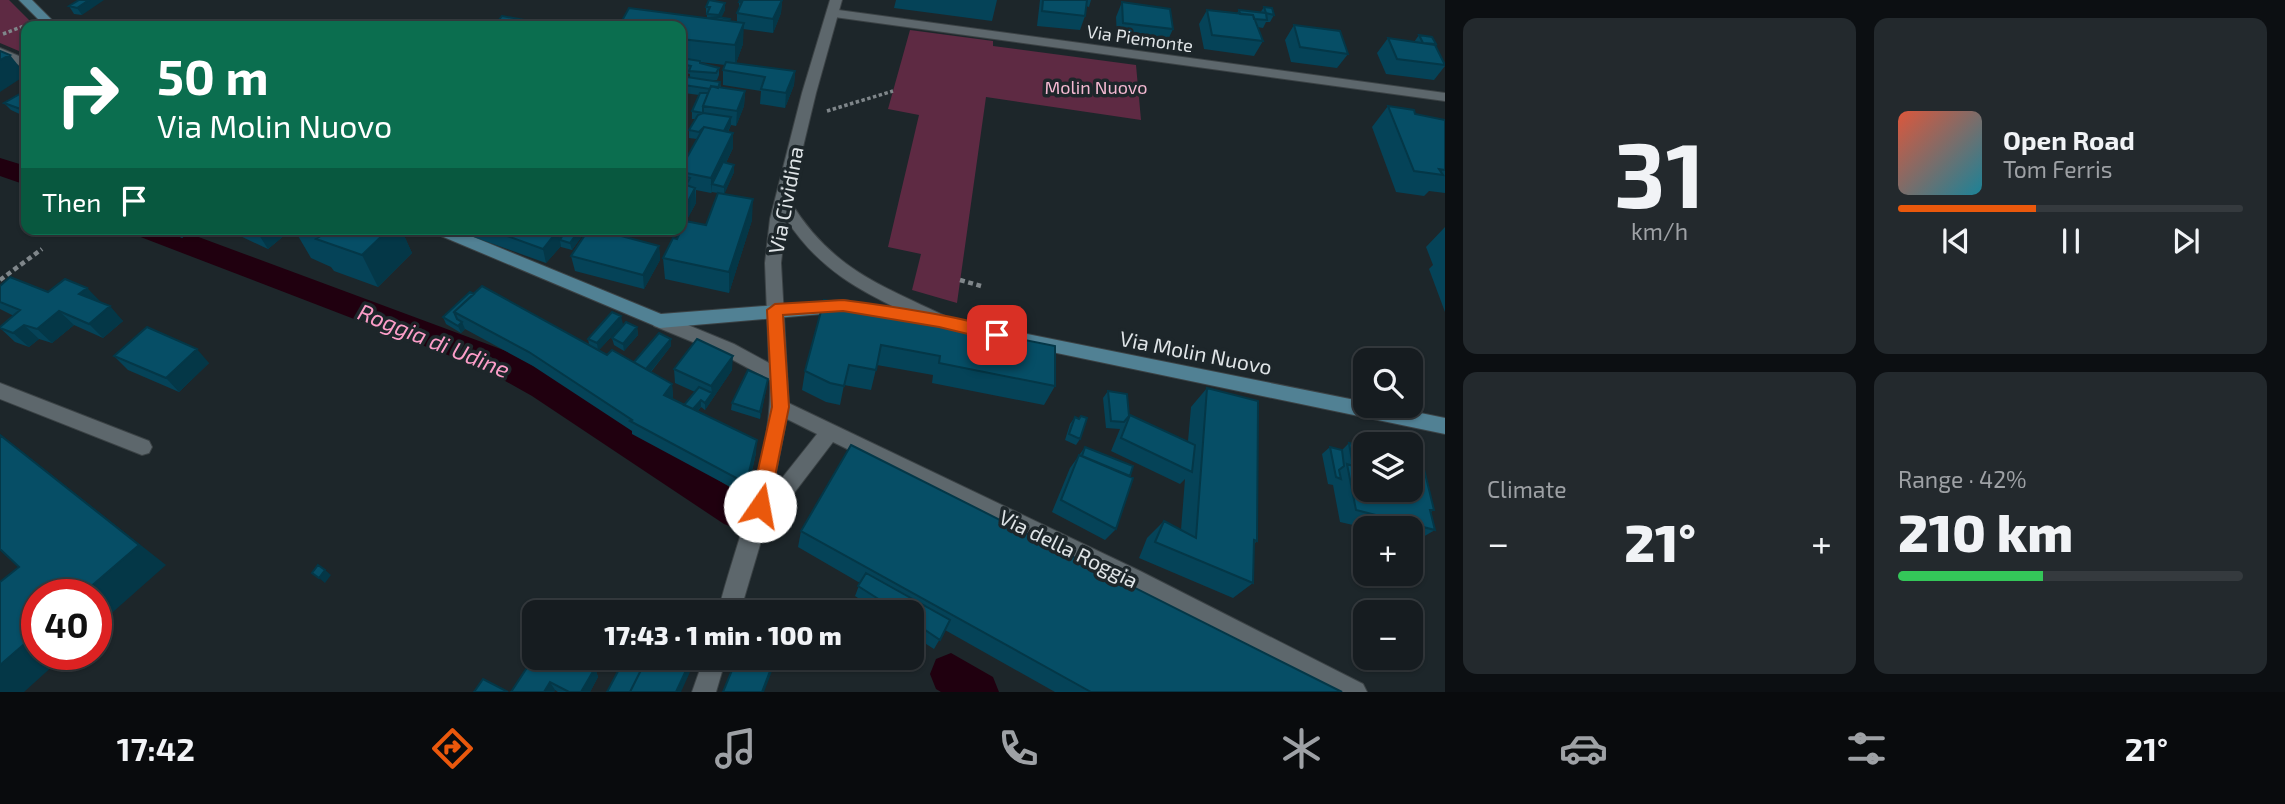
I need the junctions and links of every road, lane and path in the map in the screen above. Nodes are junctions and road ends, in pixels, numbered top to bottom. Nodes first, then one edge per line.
1 (25, 0) edge
2 (833, 6) edge
3 (47, 21) edge
4 (21, 27) edge
5 (0, 35) edge
6 (0, 52) edge
7 (21, 62) edge
8 (893, 91) dead end
9 (1445, 97) edge
10 (802, 119) junction
11 (782, 201) junction
12 (453, 235) edge
13 (42, 249) dead end
14 (960, 280) dead end
15 (0, 281) edge
16 (981, 286) dead end
17 (857, 308) edge
18 (775, 310) junction
19 (884, 312) edge
20 (660, 321) junction
21 (939, 321) junction
22 (780, 377) junction
23 (0, 391) edge
24 (780, 407) junction
25 (1445, 426) edge
26 (830, 431) junction
27 (142, 447) dead end
28 (755, 528) junction
29 (733, 600) edge
30 (711, 670) edge
31 (704, 692) edge
32 (1355, 692) edge

1 - 3 main road
2 - 9 street, Via Piemonte
2 - 10 street, Via Cividina
4 - 5 path
6 - 7 street
8 - 10 path
10 - 11 street, Via Cividina
11 - 18 street, Via Cividina
11 - 21 street, Via Molin Nuovo
12 - 20 main road
13 - 15 path
14 - 16 path
17 - 18 main road
18 - 20 main road
18 - 22 street, Via Cividina
19 - 21 main road, Via Molin Nuovo
20 - 22 street
21 - 25 main road, Via Molin Nuovo
22 - 24 street, Via Cividina
23 - 27 street
24 - 26 street, Via della Roggia
24 - 28 street, Via Cividina
26 - 28 street, Via Cividina
26 - 32 street, Via della Roggia
28 - 29 street, Via Cividina
30 - 31 street

